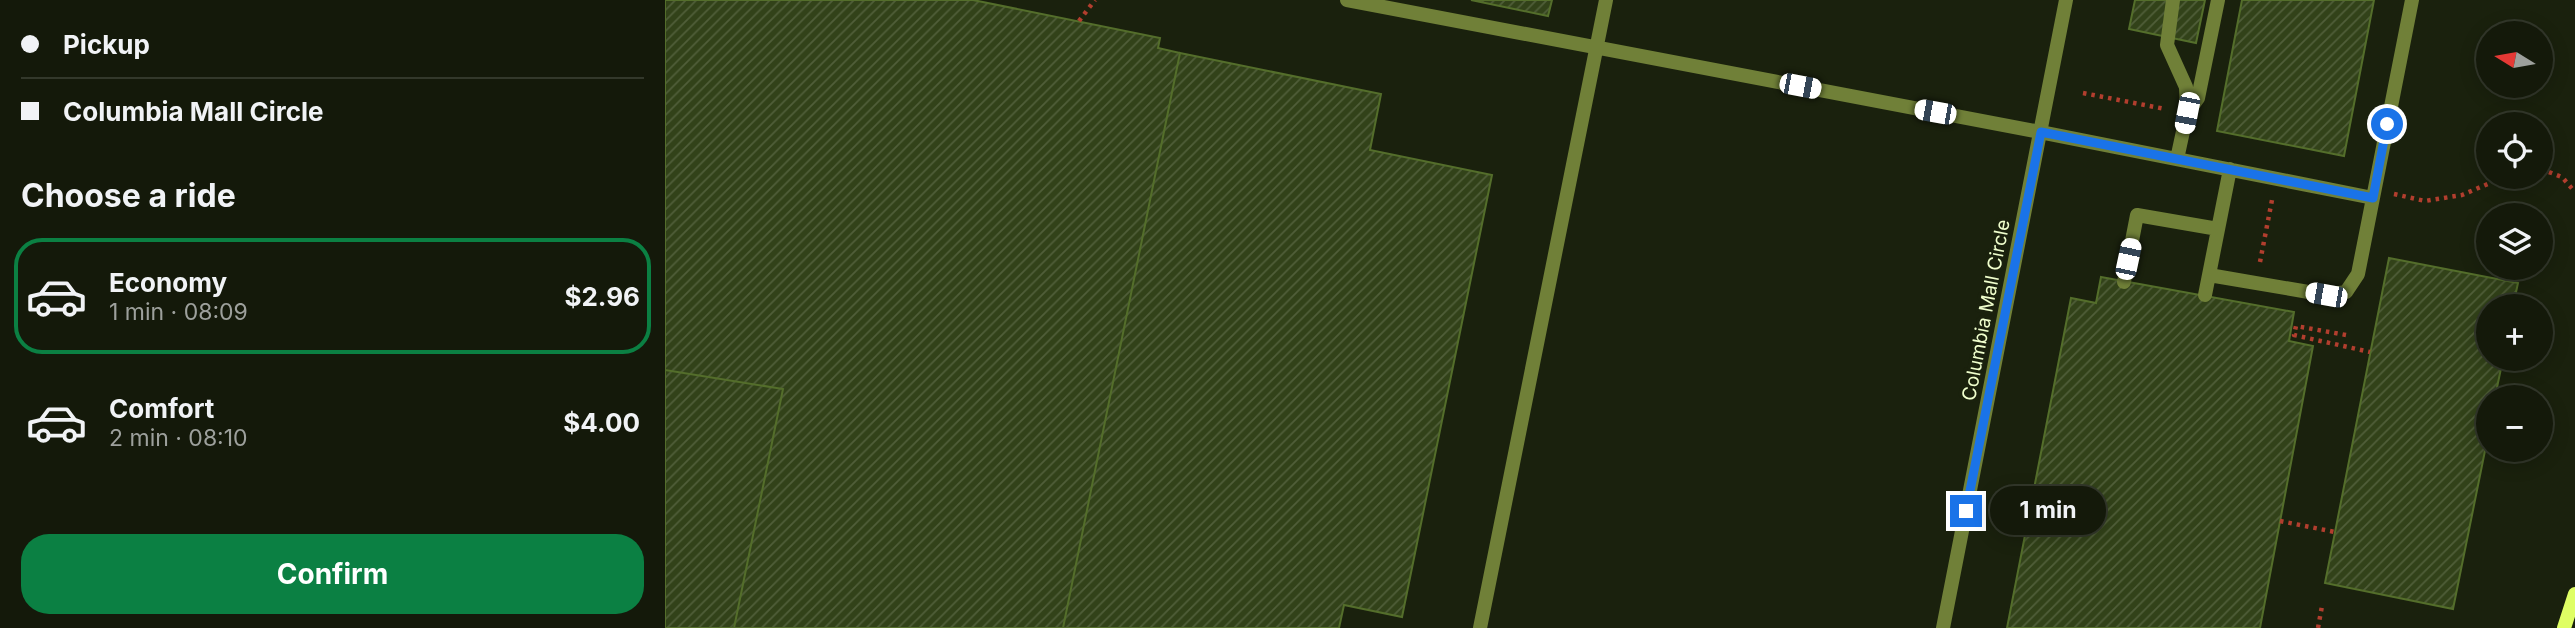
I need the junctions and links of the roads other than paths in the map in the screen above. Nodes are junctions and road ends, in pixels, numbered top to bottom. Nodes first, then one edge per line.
1 (1347, 0) edge
2 (1606, 0) edge
3 (2066, 0) edge
4 (2173, 0) edge
5 (2218, 0) edge
6 (2411, 0) edge
7 (1596, 49) junction
8 (2187, 113) junction
9 (2041, 132) junction
10 (2177, 159) junction
11 (2230, 169) junction
12 (2373, 198) junction
13 (2218, 229) junction
14 (2209, 275) junction
15 (2124, 282) dead end
16 (2205, 295) dead end
17 (2575, 594) edge
18 (1480, 628) edge
19 (1943, 628) edge
20 (2564, 628) edge

1 - 7 street
2 - 7 street
3 - 9 street, Columbia Mall Circle
4 - 8 street
5 - 8 street
6 - 12 street
7 - 9 street
7 - 18 street
8 - 10 street
9 - 10 street
9 - 19 street, Columbia Mall Circle
10 - 11 street
11 - 12 street
11 - 13 street
12 - 14 street
13 - 14 street
13 - 15 street
14 - 16 street
17 - 20 main road

